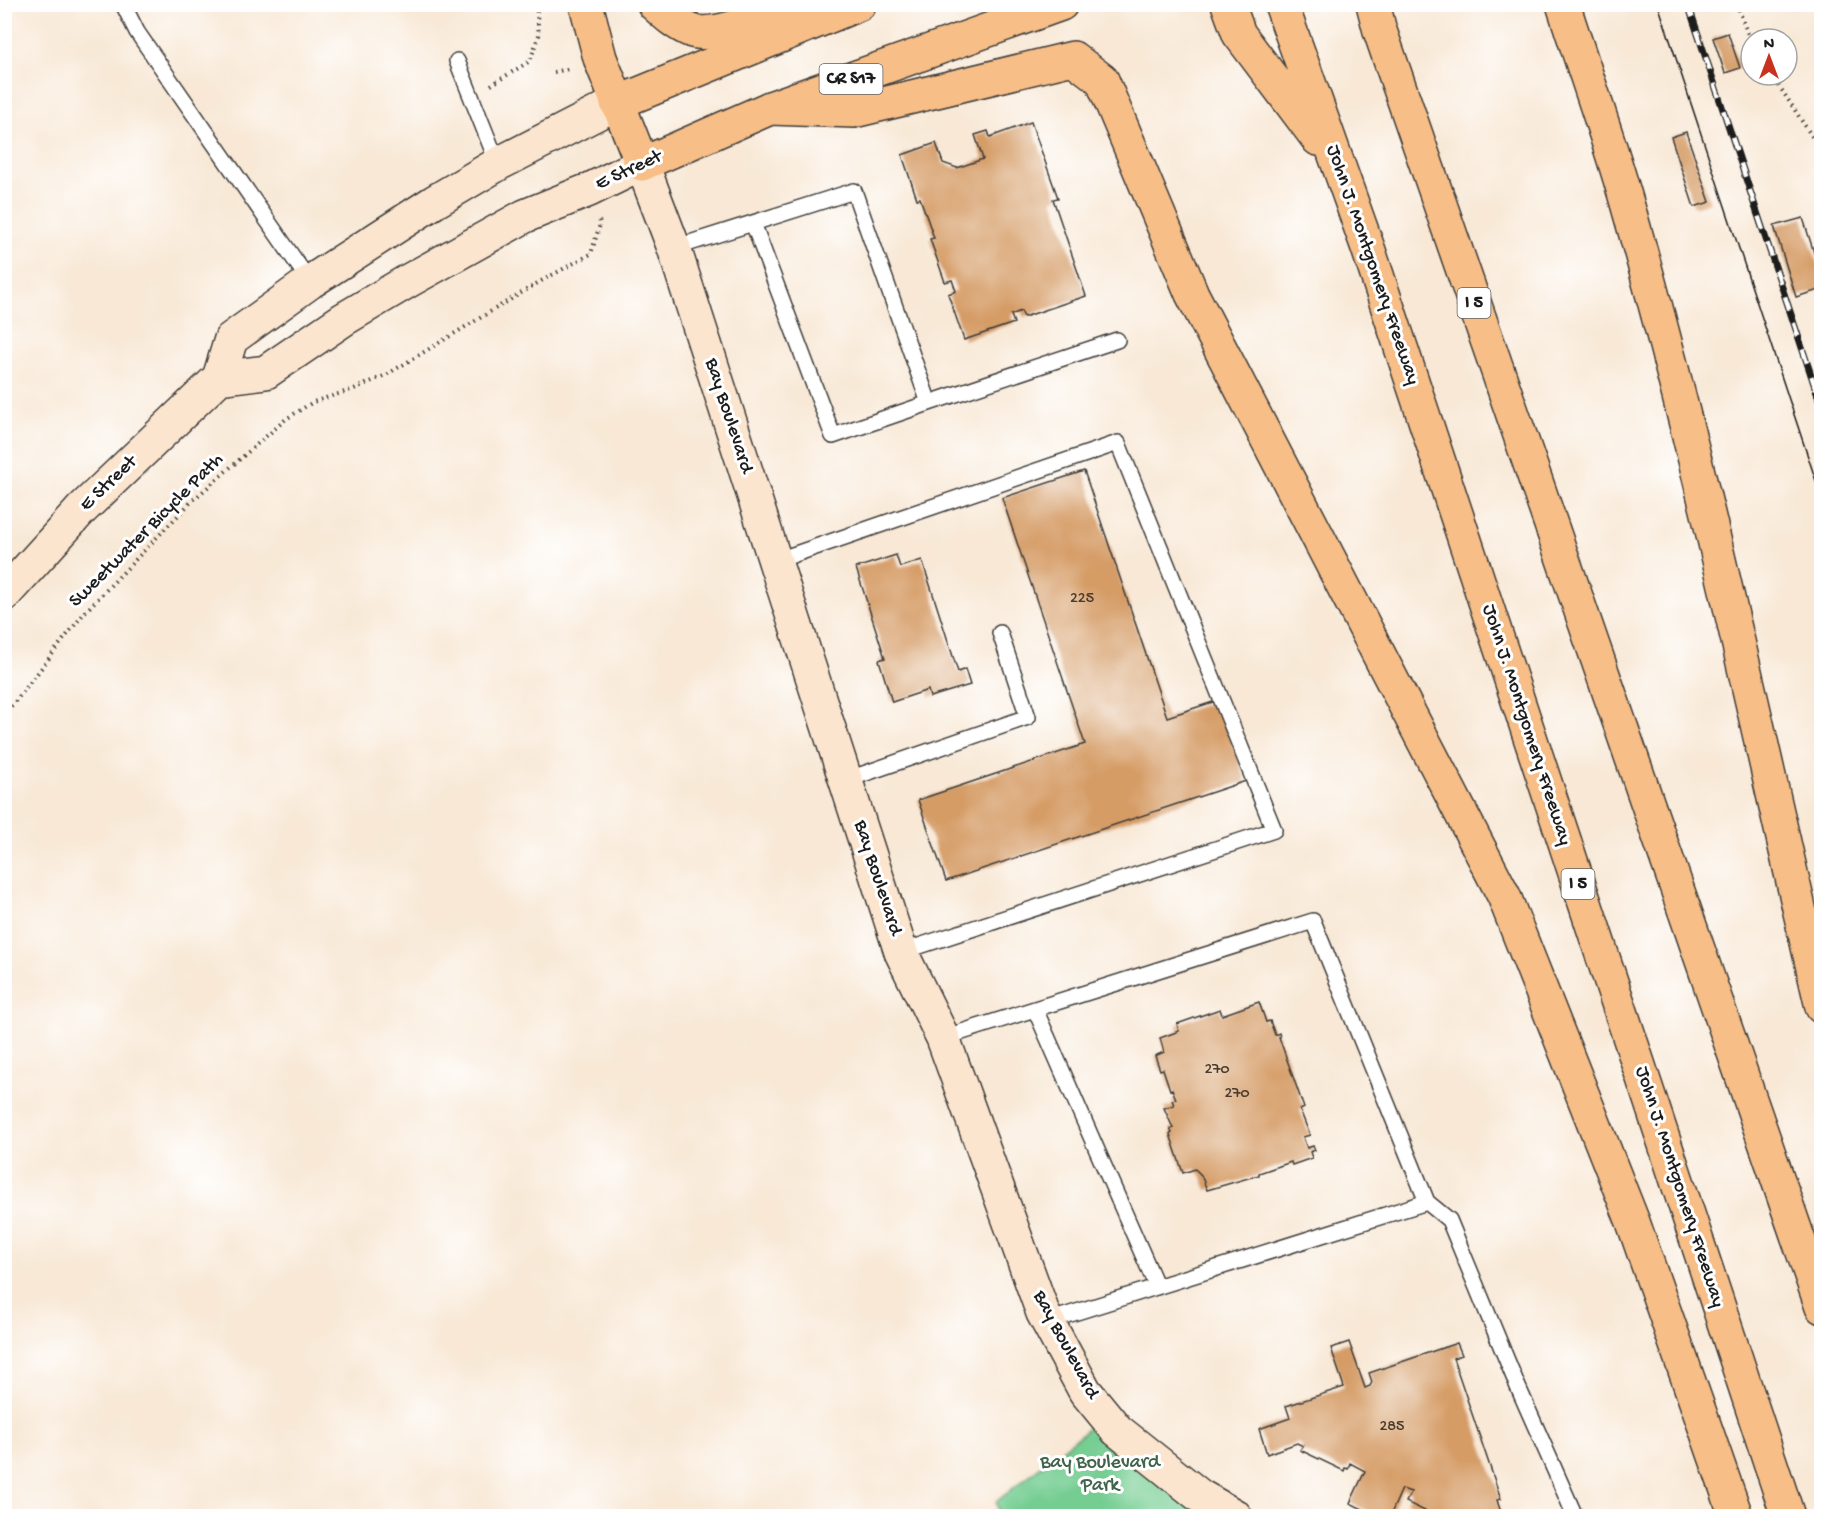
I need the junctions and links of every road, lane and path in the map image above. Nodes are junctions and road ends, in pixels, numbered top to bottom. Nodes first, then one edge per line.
1 (123, 4) edge
2 (536, 4) edge
3 (586, 4) edge
4 (654, 4) edge
5 (800, 4) edge
6 (859, 4) edge
7 (1061, 4) edge
8 (1228, 4) edge
9 (1281, 4) edge
10 (1373, 4) edge
11 (1563, 4) edge
12 (1737, 4) edge
13 (1745, 27) edge
14 (457, 61) dead end
15 (569, 69) dead end
16 (554, 72) dead end
17 (1780, 87) edge
18 (471, 97) junction
19 (617, 103) junction
20 (770, 108) junction
21 (1821, 152) edge
22 (498, 164) junction
23 (642, 164) junction
24 (1340, 168) junction
25 (753, 223) junction
26 (600, 224) dead end
27 (674, 248) junction
28 (310, 282) junction
29 (1117, 340) dead end
30 (219, 378) junction
31 (929, 403) junction
32 (775, 561) junction
33 (4, 595) edge
34 (1000, 633) dead end
35 (4, 716) edge
36 (846, 780) junction
37 (901, 952) junction
38 (1821, 1007) edge
39 (1035, 1009) junction
40 (943, 1038) junction
41 (1427, 1202) junction
42 (1157, 1287) junction
43 (1821, 1307) edge
44 (1048, 1321) junction
45 (1235, 1516) edge
46 (1575, 1516) edge
47 (1736, 1516) edge
48 (1788, 1516) edge

1 - 28 lane
2 - 18 path
3 - 19 main road
4 - 5 main road
6 - 19 main road, E Street
7 - 20 main road, E Street / CR S17
8 - 24 main road
9 - 24 main road, John J. Montgomery Freeway / I 5
10 - 43 main road, I 5
11 - 38 main road
12 - 13 path
14 - 18 lane
15 - 16 path
17 - 21 path
18 - 22 lane
19 - 22 street, E Street
19 - 23 main road
20 - 23 main road, E Street / CR S17
20 - 47 main road
22 - 28 street, E Street
23 - 27 street, Bay Boulevard
23 - 30 street, E Street
24 - 48 main road, John J. Montgomery Freeway / I 5
25 - 27 lane
25 - 31 lane
25 - 31 lane
26 - 35 path, Sweetwater Bicycle Path
27 - 32 street, Bay Boulevard
28 - 30 street, E Street
29 - 31 lane
30 - 33 street, E Street
32 - 36 street, Bay Boulevard
32 - 37 lane
34 - 36 lane
36 - 37 street, Bay Boulevard
37 - 40 street, Bay Boulevard
39 - 40 lane
39 - 41 lane
39 - 42 lane
40 - 44 street, Bay Boulevard
41 - 42 lane
41 - 46 lane
42 - 44 lane
44 - 45 street, Bay Boulevard

